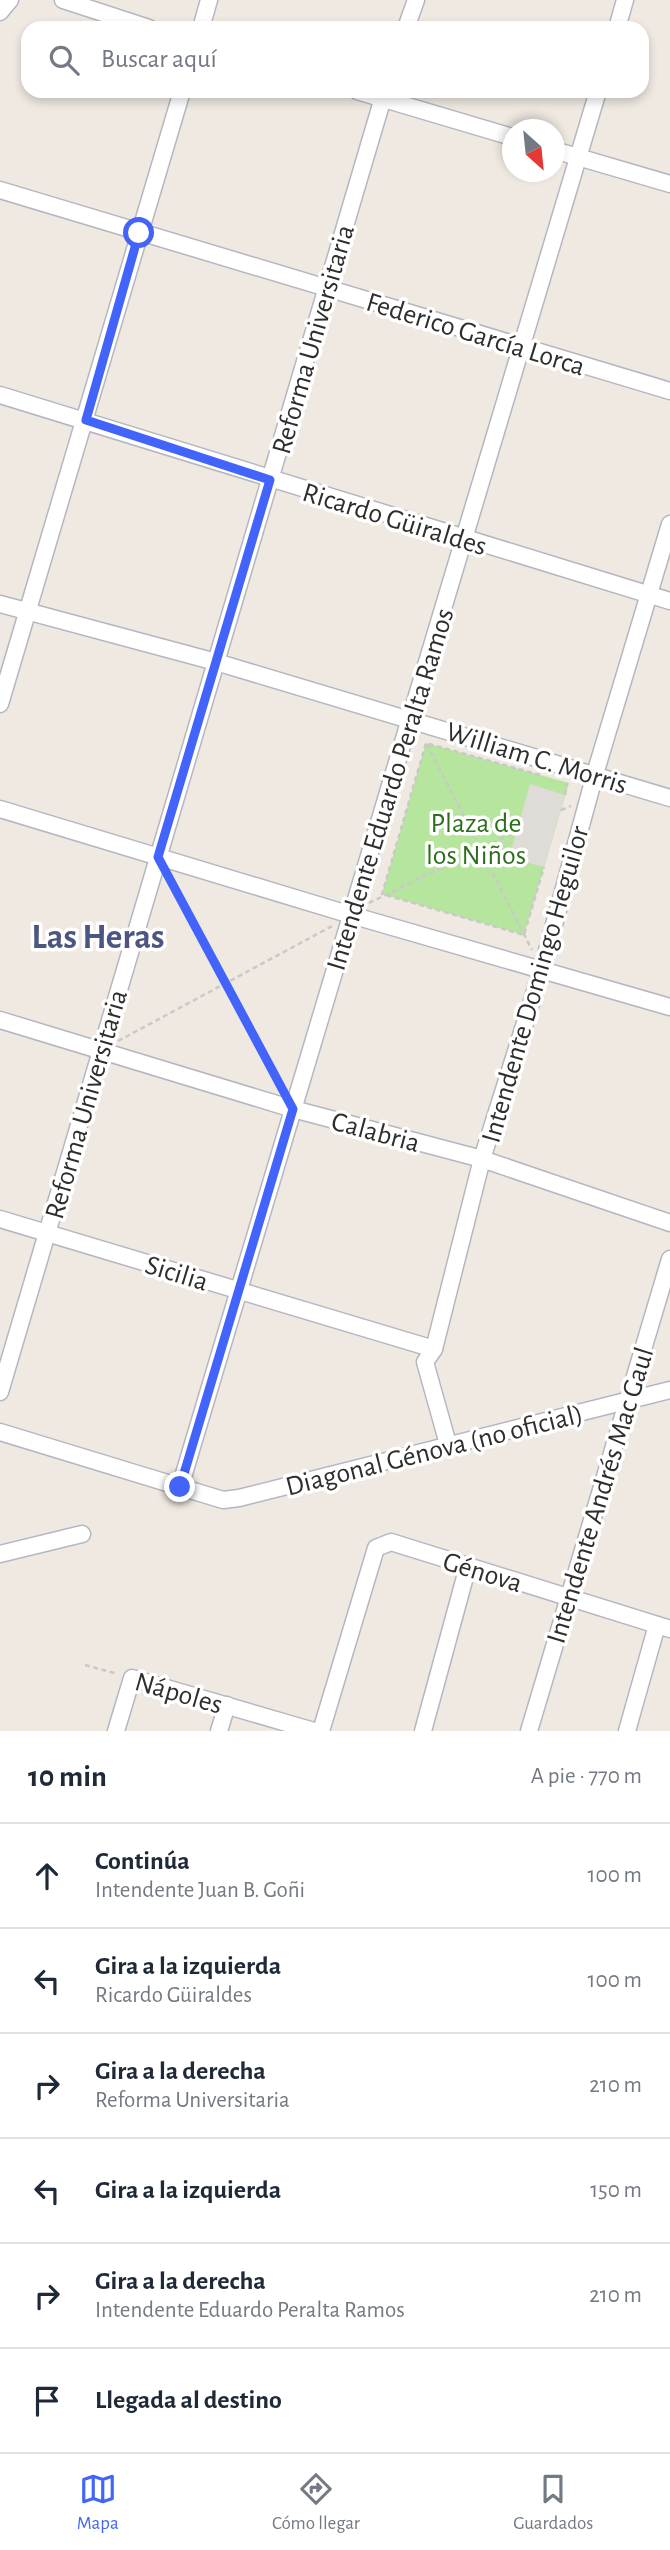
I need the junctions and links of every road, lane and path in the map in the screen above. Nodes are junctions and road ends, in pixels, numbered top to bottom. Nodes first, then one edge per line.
1 (10, 0) edge
2 (63, 0) edge
3 (209, 0) edge
4 (416, 0) edge
5 (625, 0) edge
6 (0, 12) edge
7 (128, 21) edge
8 (203, 21) edge
9 (408, 21) edge
10 (619, 21) edge
11 (180, 98) edge
12 (383, 98) edge
13 (393, 98) edge
14 (596, 98) edge
15 (502, 133) edge
16 (565, 153) edge
17 (578, 157) junction
18 (670, 184) edge
19 (0, 190) edge
20 (139, 233) junction
21 (326, 288) junction
22 (522, 346) junction
23 (670, 391) edge
24 (0, 395) edge
25 (86, 420) junction
26 (270, 480) junction
27 (670, 524) edge
28 (464, 539) junction
29 (648, 594) junction
30 (670, 601) edge
31 (0, 604) edge
32 (30, 612) junction
33 (216, 662) junction
34 (0, 704) edge
35 (410, 719) junction
36 (426, 743) junction
37 (595, 774) junction
38 (543, 776) dead end
39 (556, 780) dead end
40 (565, 795) dead end
41 (670, 798) edge
42 (0, 809) edge
43 (517, 831) dead end
44 (480, 848) junction
45 (158, 857) junction
46 (544, 867) dead end
47 (382, 894) junction
48 (351, 915) junction
49 (524, 935) junction
50 (542, 968) junction
51 (226, 983) junction
52 (670, 1007) edge
53 (0, 1020) edge
54 (101, 1051) junction
55 (293, 1109) junction
56 (482, 1159) junction
57 (0, 1219) edge
58 (670, 1223) edge
59 (47, 1233) junction
60 (670, 1259) edge
61 (239, 1290) junction
62 (434, 1349) junction
63 (670, 1390) edge
64 (0, 1392) edge
65 (627, 1401) junction
66 (0, 1432) edge
67 (448, 1444) junction
68 (180, 1487) junction
69 (82, 1534) dead end
70 (0, 1554) edge
71 (468, 1566) junction
72 (568, 1598) junction
73 (664, 1627) edge
74 (85, 1665) dead end
75 (132, 1678) junction
76 (227, 1705) junction
77 (116, 1731) edge
78 (219, 1731) edge
79 (314, 1731) edge
80 (321, 1731) edge
81 (423, 1731) edge
82 (528, 1731) edge
83 (627, 1731) edge

1 - 6 street
2 - 7 street
3 - 8 street
4 - 9 street
5 - 10 street
11 - 20 street
12 - 21 street, Reforma Universitaria
13 - 15 street
14 - 17 street, Intendente Eduardo Peralta Ramos
16 - 17 street
17 - 18 street
17 - 22 street, Intendente Eduardo Peralta Ramos
19 - 20 street, Federico García Lorca
20 - 21 street, Federico García Lorca
20 - 25 street
21 - 22 street, Federico García Lorca
21 - 26 street, Reforma Universitaria
22 - 23 street, Federico García Lorca
22 - 28 street, Intendente Eduardo Peralta Ramos
24 - 25 street, Ricardo Güiraldes
25 - 26 street, Ricardo Güiraldes
25 - 32 street
26 - 28 street, Ricardo Güiraldes
26 - 33 street, Reforma Universitaria
27 - 29 street, Intendente Domingo Heguilor
28 - 29 street, Ricardo Güiraldes
28 - 35 street, Intendente Eduardo Peralta Ramos
29 - 30 street, Ricardo Güiraldes
29 - 37 street, Intendente Domingo Heguilor
31 - 32 street, William C. Morris
32 - 33 street, William C. Morris
32 - 34 street
33 - 35 street, William C. Morris
33 - 45 street, Reforma Universitaria
35 - 36 path
35 - 37 street, William C. Morris
35 - 48 street, Intendente Eduardo Peralta Ramos
36 - 38 path
36 - 44 path
36 - 47 path
37 - 41 street, William C. Morris
37 - 50 street, Intendente Domingo Heguilor
39 - 40 path
42 - 45 street
43 - 44 path
44 - 47 path
44 - 49 path
45 - 48 street
45 - 51 path
45 - 54 street, Reforma Universitaria
46 - 49 path
47 - 48 path
47 - 49 path
48 - 50 street
48 - 51 path
48 - 55 street, Intendente Eduardo Peralta Ramos
49 - 50 path
50 - 52 street
50 - 56 street, Intendente Domingo Heguilor
51 - 54 path
51 - 55 path
53 - 54 street, Calabria
54 - 55 street, Calabria
54 - 59 street, Reforma Universitaria
55 - 56 street, Calabria
55 - 61 street, Intendente Eduardo Peralta Ramos
56 - 58 street, Calabria
56 - 62 street, Intendente Domingo Heguilor
57 - 59 street, Sicilia
59 - 61 street, Sicilia
59 - 64 street, Reforma Universitaria
60 - 65 street, Intendente Andrés Mac Gaul
61 - 62 street, Sicilia
61 - 68 street, Intendente Eduardo Peralta Ramos
62 - 67 street, Intendente Domingo Heguilor
63 - 65 street, Diagonal Génova (no oficial)
65 - 67 street, Diagonal Génova (no oficial)
65 - 72 street, Intendente Andrés Mac Gaul
66 - 68 street
67 - 68 street, Diagonal Génova (no oficial)
69 - 70 street
71 - 72 street, Génova
71 - 80 street, Génova
71 - 81 street
72 - 73 street, Génova
72 - 82 street, Intendente Andrés Mac Gaul
73 - 83 street
74 - 75 path, Nápoles
75 - 76 street, Nápoles
75 - 77 street
76 - 78 street
76 - 79 street, Nápoles

